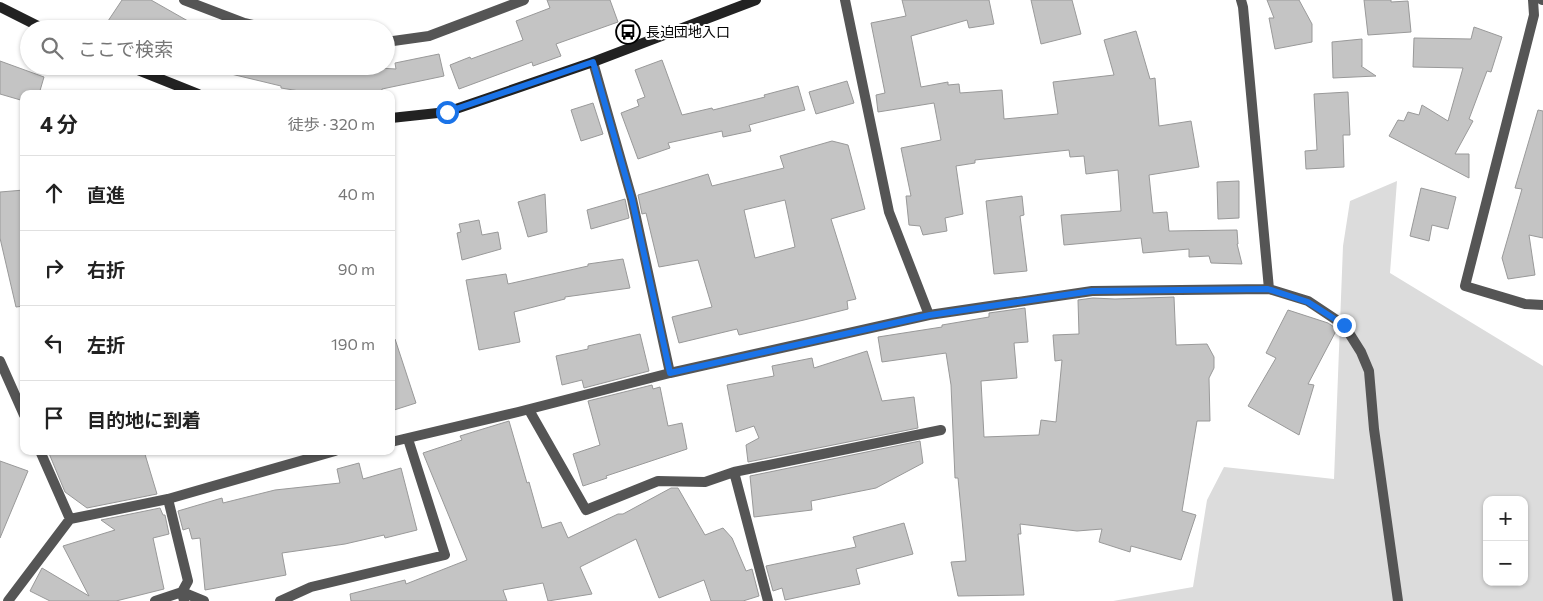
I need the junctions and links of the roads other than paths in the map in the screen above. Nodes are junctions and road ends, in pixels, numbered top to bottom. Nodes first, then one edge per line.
1 (184, 0) edge
2 (524, 0) edge
3 (756, 0) edge
4 (845, 0) edge
5 (1241, 0) edge
6 (1532, 0) edge
7 (0, 7) edge
8 (26, 20) edge
9 (236, 20) edge
10 (395, 41) edge
11 (593, 62) junction
12 (150, 75) edge
13 (188, 90) edge
14 (395, 118) edge
15 (1268, 289) junction
16 (1543, 305) edge
17 (930, 315) junction
18 (0, 361) edge
19 (670, 373) junction
20 (20, 406) edge
21 (528, 410) junction
22 (941, 430) dead end
23 (408, 439) junction
24 (395, 441) edge
25 (42, 455) edge
26 (321, 455) edge
27 (734, 472) junction
28 (168, 499) junction
29 (70, 519) junction
30 (183, 596) edge
31 (8, 601) edge
32 (155, 601) edge
33 (204, 601) edge
34 (280, 601) edge
35 (768, 601) edge
36 (1398, 601) edge

1 - 9 street
2 - 10 street
3 - 11 street
4 - 17 street
5 - 15 street
6 - 16 street
7 - 8 street
11 - 14 street
11 - 19 street
12 - 13 street
15 - 17 street
15 - 36 street
17 - 19 street
18 - 20 street
19 - 21 street
21 - 23 street
21 - 27 street
22 - 27 street
23 - 24 street
23 - 34 street
25 - 29 street
26 - 28 street
27 - 35 street
28 - 29 street
28 - 30 street
29 - 31 street
30 - 32 street
30 - 33 street

